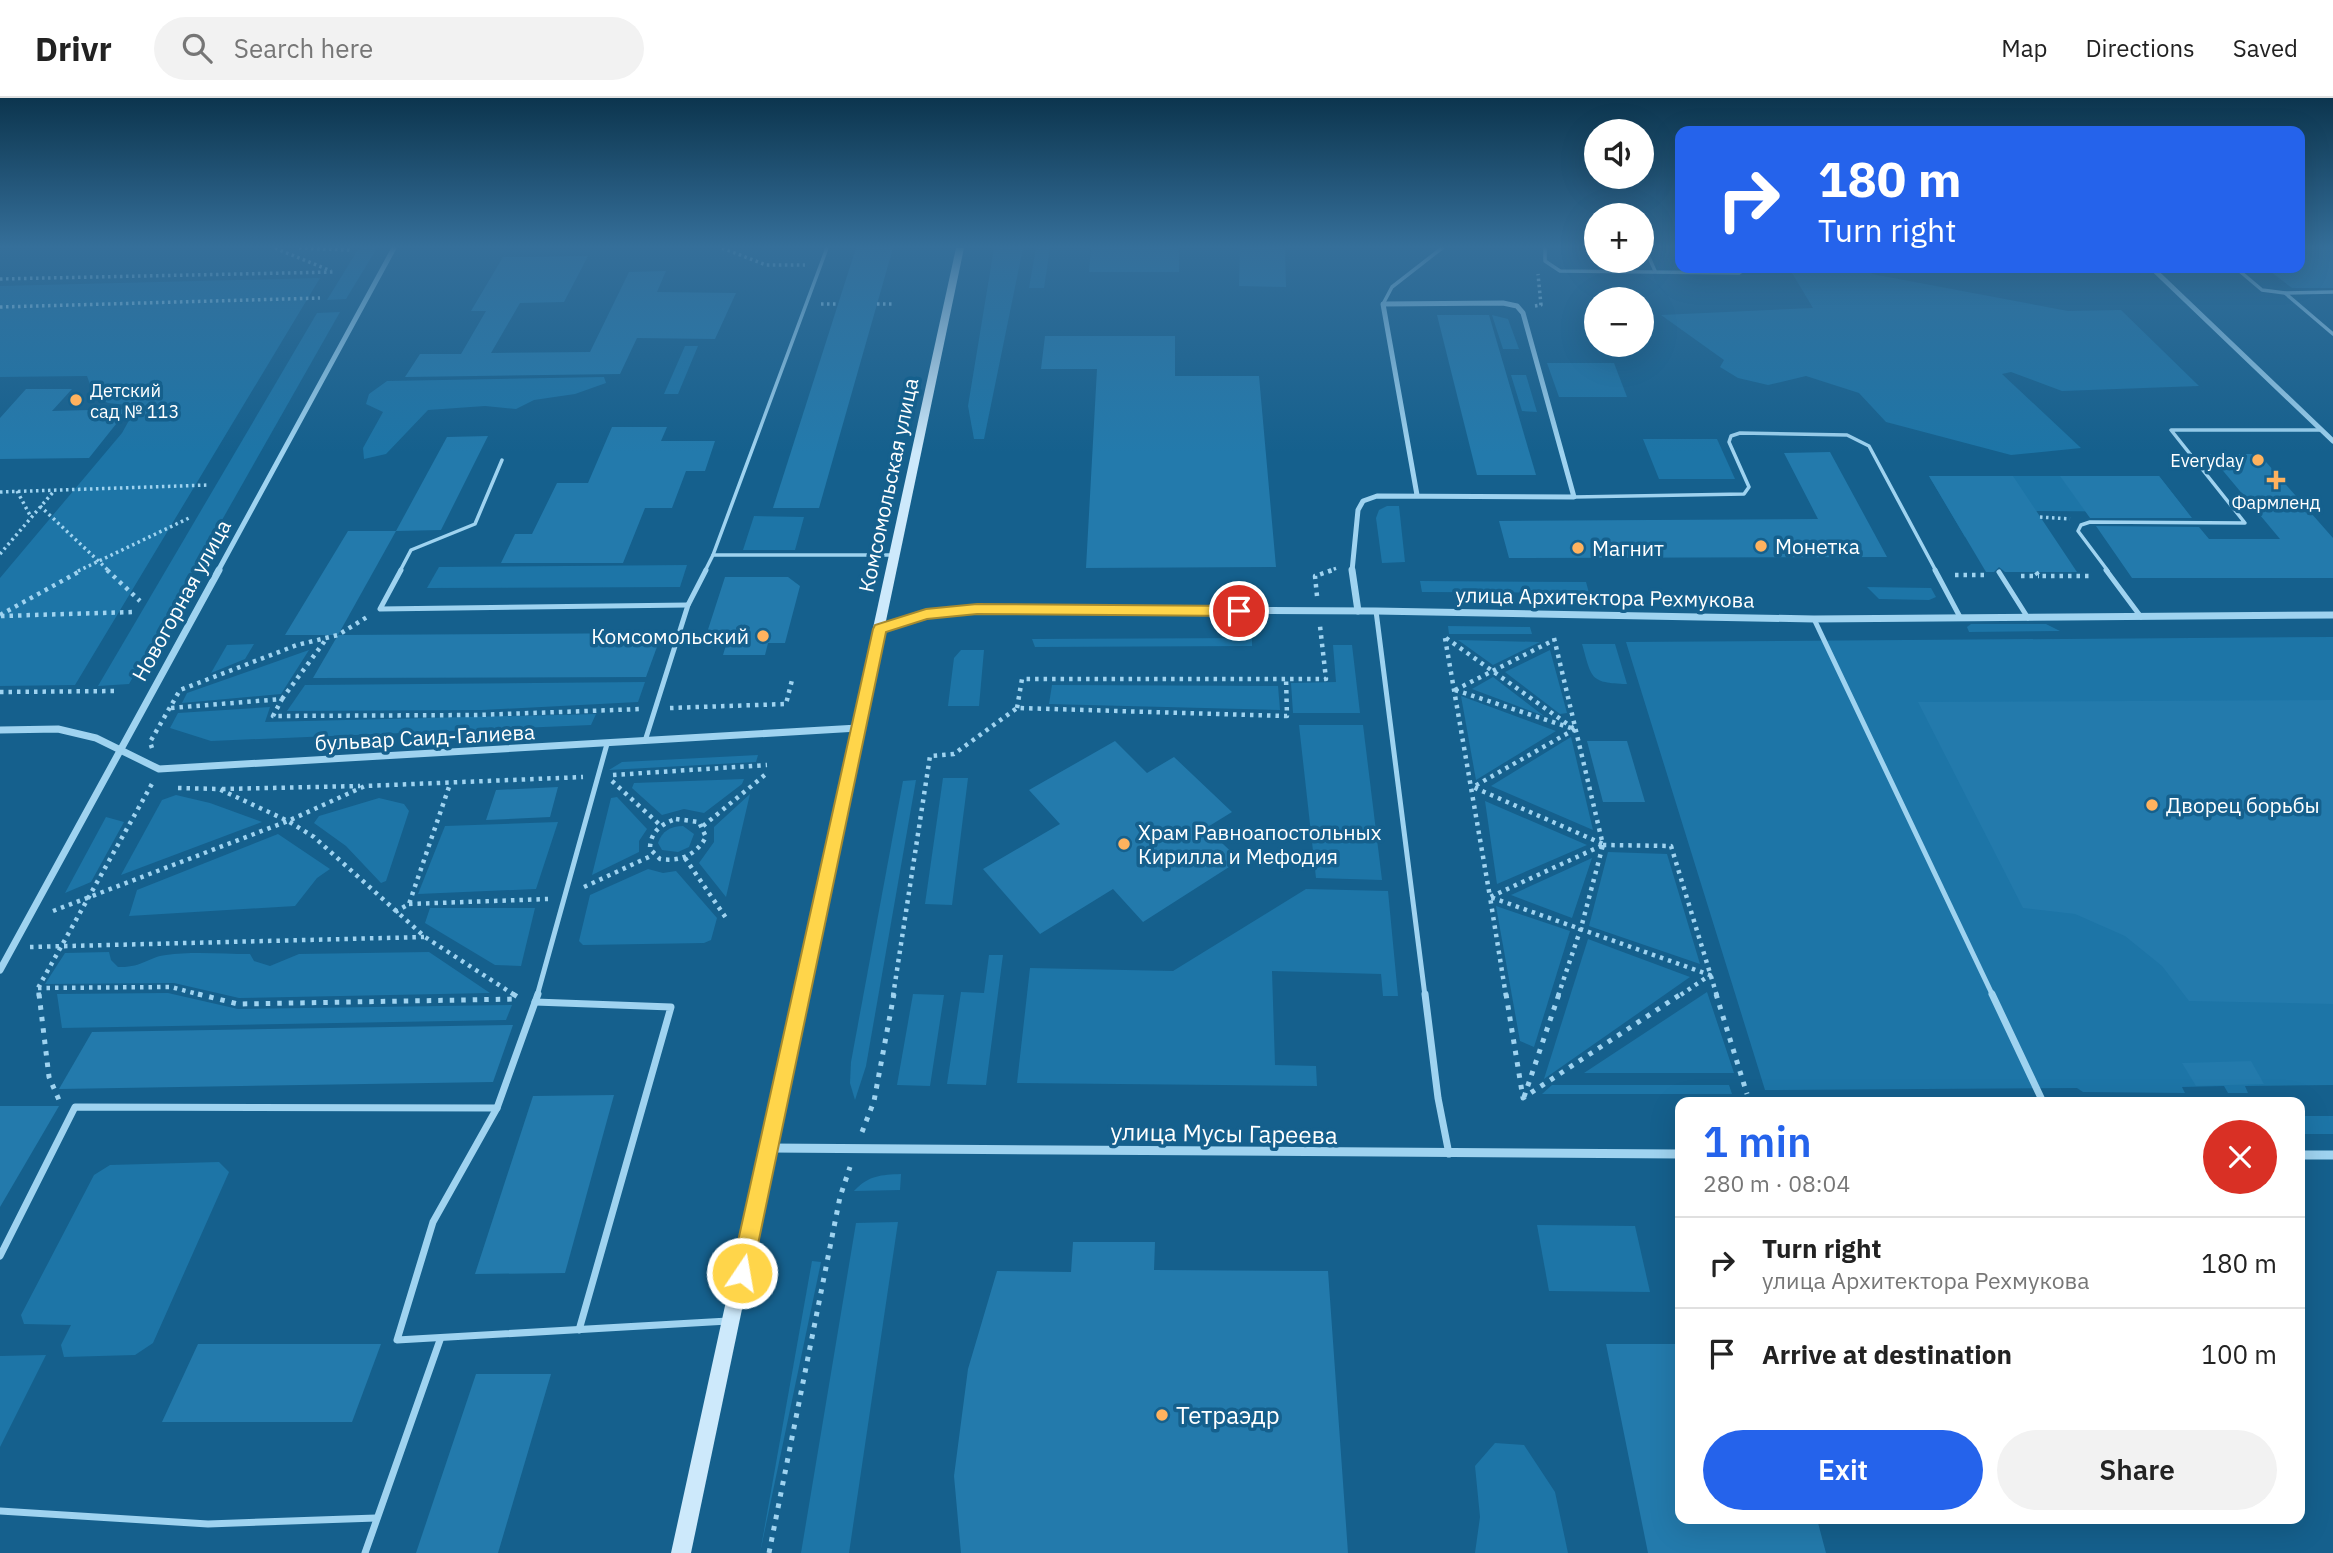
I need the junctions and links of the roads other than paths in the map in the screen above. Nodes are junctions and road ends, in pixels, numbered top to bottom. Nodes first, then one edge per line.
1 (357, 316) edge
2 (802, 316) edge
3 (946, 316) edge
4 (1385, 316) edge
5 (1522, 316) edge
6 (2202, 316) edge
7 (2312, 316) edge
8 (2333, 334) edge
9 (2321, 430) junction
10 (2333, 441) edge
11 (502, 460) dead end
12 (1417, 495) junction
13 (1574, 497) junction
14 (713, 555) junction
15 (894, 555) junction
16 (2000, 574) road end
17 (688, 606) junction
18 (1358, 611) junction
19 (1376, 611) junction
20 (2333, 615) edge
21 (1960, 617) junction
22 (2141, 617) junction
23 (2028, 618) junction
24 (1814, 619) junction
25 (880, 629) junction
26 (859, 728) junction
27 (0, 730) edge
28 (645, 741) junction
29 (607, 744) junction
30 (119, 750) junction
31 (0, 970) edge
32 (535, 1003) junction
33 (2041, 1097) edge
34 (497, 1108) junction
35 (769, 1148) junction
36 (1449, 1154) junction
37 (1675, 1154) edge
38 (2305, 1155) edge
39 (2333, 1155) edge
40 (0, 1256) edge
41 (732, 1321) junction
42 (579, 1330) junction
43 (440, 1340) junction
44 (0, 1511) edge
45 (376, 1518) junction
46 (365, 1553) edge
47 (681, 1553) edge

1 - 30 street, Новогорная улица
2 - 14 lane
3 - 15 main road, Комсомольская улица
4 - 12 street
5 - 13 street
6 - 9 street
7 - 8 lane
9 - 10 street
9 - 22 lane
11 - 17 lane
12 - 13 street
12 - 18 street
13 - 21 lane
14 - 15 lane
14 - 17 lane
15 - 25 main road, Комсомольская улица
16 - 23 lane
17 - 28 lane
18 - 19 street, улица Архитектора Рехмукова
18 - 25 street, улица Архитектора Рехмукова
19 - 24 street, улица Архитектора Рехмукова
19 - 36 lane
20 - 22 street, улица Архитектора Рехмукова
21 - 23 street, улица Архитектора Рехмукова
21 - 24 street, улица Архитектора Рехмукова
22 - 23 street, улица Архитектора Рехмукова
24 - 33 lane
25 - 26 main road, Комсомольская улица
26 - 28 street, бульвар Саид-Галиева
26 - 35 main road, Комсомольская улица
27 - 30 street, бульвар Саид-Галиева
28 - 29 street, бульвар Саид-Галиева
29 - 30 street, бульвар Саид-Галиева
29 - 32 lane
30 - 31 street, Новогорная улица
32 - 34 lane
32 - 42 lane
34 - 40 lane
34 - 43 lane
35 - 36 street, улица Мусы Гареева
35 - 41 main road, Комсомольская улица
36 - 37 street, улица Мусы Гареева
38 - 39 street
41 - 42 lane
41 - 47 main road, Комсомольская улица
42 - 43 lane
43 - 45 lane
44 - 45 lane
45 - 46 lane

